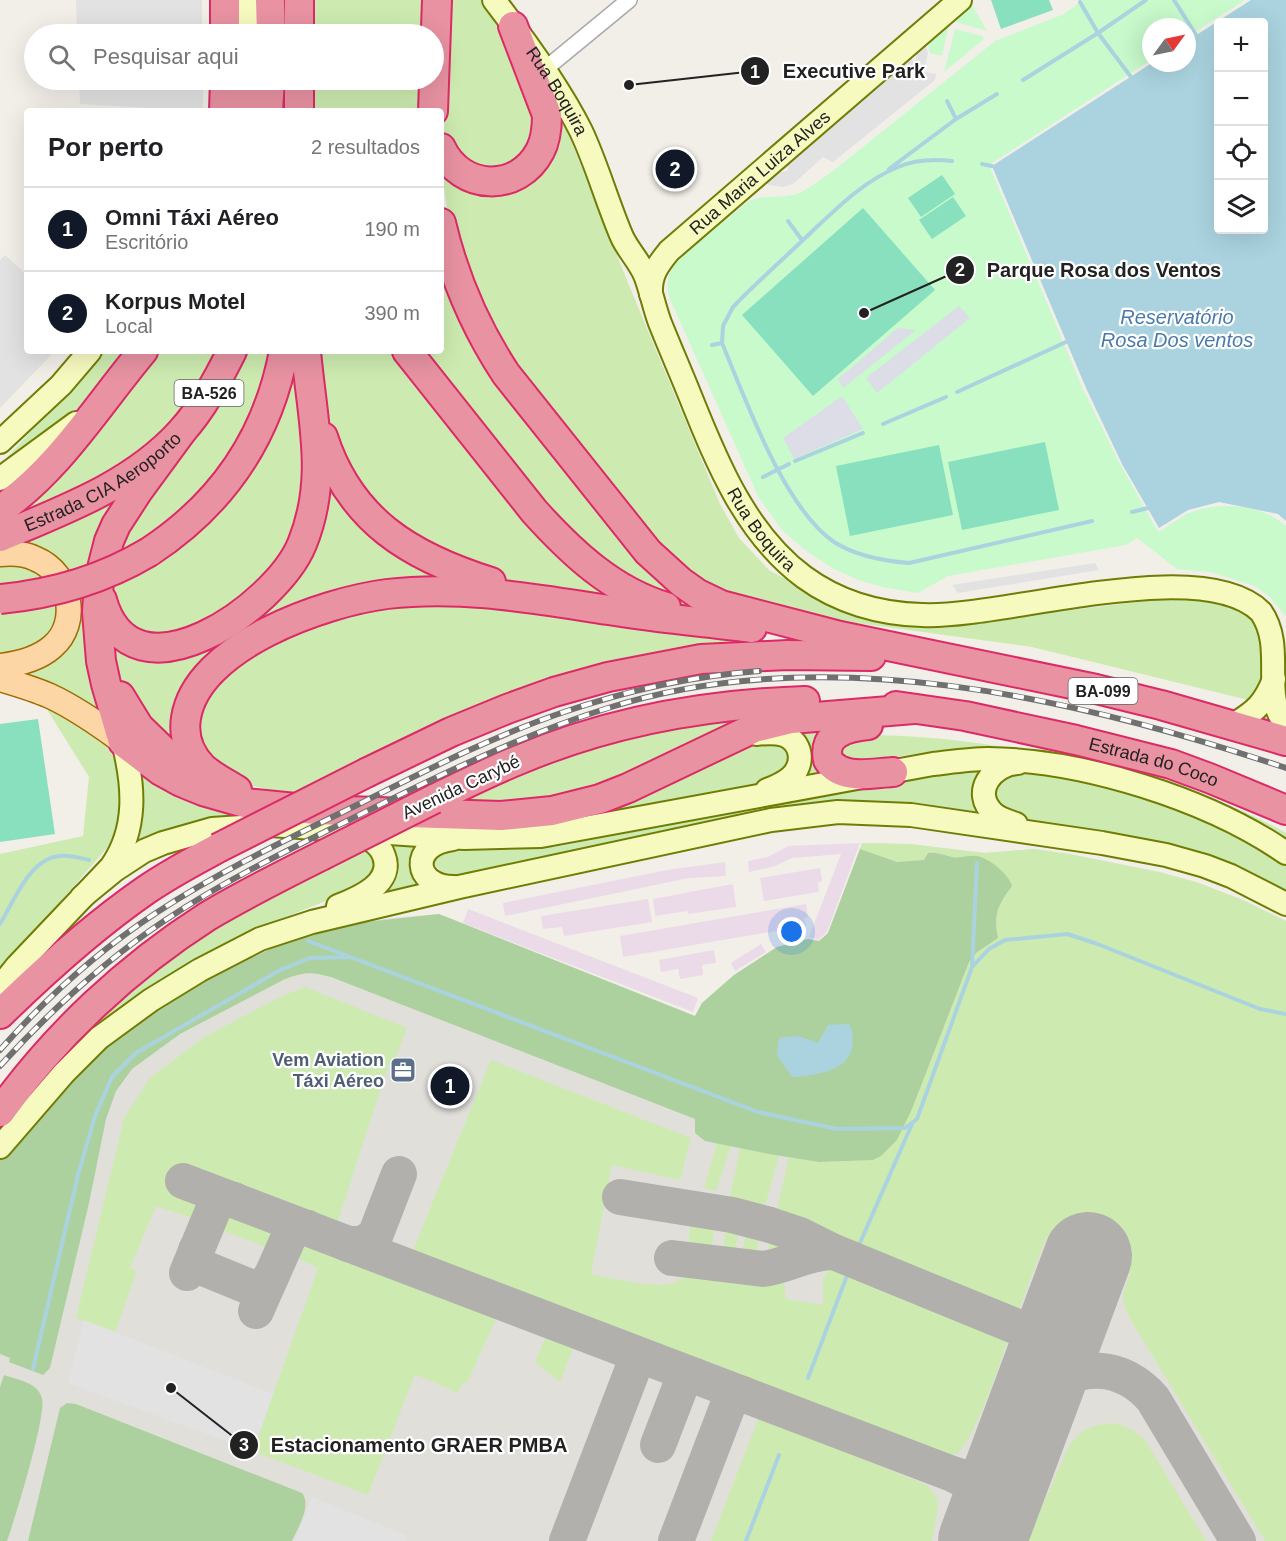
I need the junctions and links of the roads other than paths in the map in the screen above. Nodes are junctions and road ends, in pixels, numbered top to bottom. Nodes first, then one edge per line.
1 (225, 0) edge
2 (246, 0) edge
3 (270, 0) edge
4 (299, 0) edge
5 (437, 0) edge
6 (494, 0) edge
7 (629, 0) edge
8 (960, 0) edge
9 (225, 24) edge
10 (246, 24) edge
11 (271, 24) edge
12 (299, 24) edge
13 (436, 24) edge
14 (513, 26) junction
15 (544, 70) junction
16 (225, 90) edge
17 (245, 90) edge
18 (269, 90) edge
19 (299, 90) edge
20 (434, 90) edge
21 (224, 108) edge
22 (244, 108) edge
23 (268, 108) edge
24 (299, 108) edge
25 (433, 108) edge
26 (444, 154) edge
27 (444, 235) edge
28 (630, 251) junction
29 (669, 251) junction
30 (652, 298) junction
31 (87, 354) edge
32 (140, 354) edge
33 (230, 354) edge
34 (283, 354) edge
35 (306, 354) edge
36 (409, 354) edge
37 (113, 386) junction
38 (312, 402) junction
39 (182, 431) junction
40 (0, 442) edge
41 (0, 479) edge
42 (0, 510) edge
43 (0, 537) edge
44 (0, 554) edge
45 (99, 580) junction
46 (0, 599) edge
47 (550, 600) junction
48 (98, 625) junction
49 (743, 627) junction
50 (840, 636) junction
51 (972, 665) junction
52 (0, 666) edge
53 (1279, 666) junction
54 (0, 679) edge
55 (914, 709) junction
56 (1286, 724) edge
57 (1233, 725) junction
58 (1017, 728) junction
59 (1286, 741) edge
60 (123, 742) junction
61 (712, 747) junction
62 (1029, 762) junction
63 (893, 772) junction
64 (237, 790) junction
65 (743, 800) junction
66 (316, 810) junction
67 (1286, 810) edge
68 (351, 832) junction
69 (1041, 834) junction
70 (464, 838) junction
71 (1286, 853) edge
72 (459, 887) junction
73 (82, 897) junction
74 (1286, 904) edge
75 (260, 939) junction
76 (0, 987) edge
77 (0, 1014) edge
78 (0, 1112) edge
79 (0, 1147) edge

1 - 9 highway
2 - 10 main road
3 - 11 highway
4 - 12 highway
5 - 13 highway
6 - 14 main road, Rua Boquira
7 - 15 street
8 - 29 main road, Rua Maria Luiza Alves
14 - 15 main road, Rua Boquira
14 - 26 highway
15 - 28 main road, Rua Boquira
16 - 21 highway
17 - 22 highway
18 - 23 highway
19 - 24 highway
20 - 25 highway
27 - 50 highway
28 - 29 main road, Rua Maria Luiza Alves
28 - 30 main road, Rua Boquira
29 - 30 main road, Rua Maria Luiza Alves
30 - 53 main road, Rua Boquira
31 - 40 main road
32 - 37 highway
33 - 39 highway, Estrada CIA Aeroporto / BA-526
34 - 46 highway, bridge
35 - 38 highway
36 - 49 highway
37 - 41 main road
37 - 42 highway
38 - 45 highway
38 - 47 highway
39 - 43 highway, Estrada CIA Aeroporto
39 - 45 highway
44 - 52 main road
45 - 48 highway
47 - 49 highway
47 - 64 highway
48 - 60 highway
48 - 64 highway
49 - 50 highway
50 - 51 highway
51 - 57 highway, BA-099
51 - 77 highway, bridge
53 - 56 main road, Rua Boquira
53 - 57 main road, Rua Boquira
54 - 60 main road
55 - 58 highway, Avenida Carybé
55 - 61 highway
55 - 78 highway, Avenida Carybé, bridge
57 - 59 highway, BA-099
58 - 63 highway
58 - 67 highway, Estrada do Coco
60 - 66 highway
60 - 73 main road
61 - 65 main road
61 - 66 highway
62 - 63 main road
62 - 69 main road
62 - 71 main road
63 - 65 main road
64 - 66 highway
65 - 70 main road
68 - 70 main road
68 - 73 main road
68 - 75 main road
69 - 72 main road
69 - 74 main road
70 - 72 main road
72 - 75 main road
73 - 76 main road
75 - 79 main road

